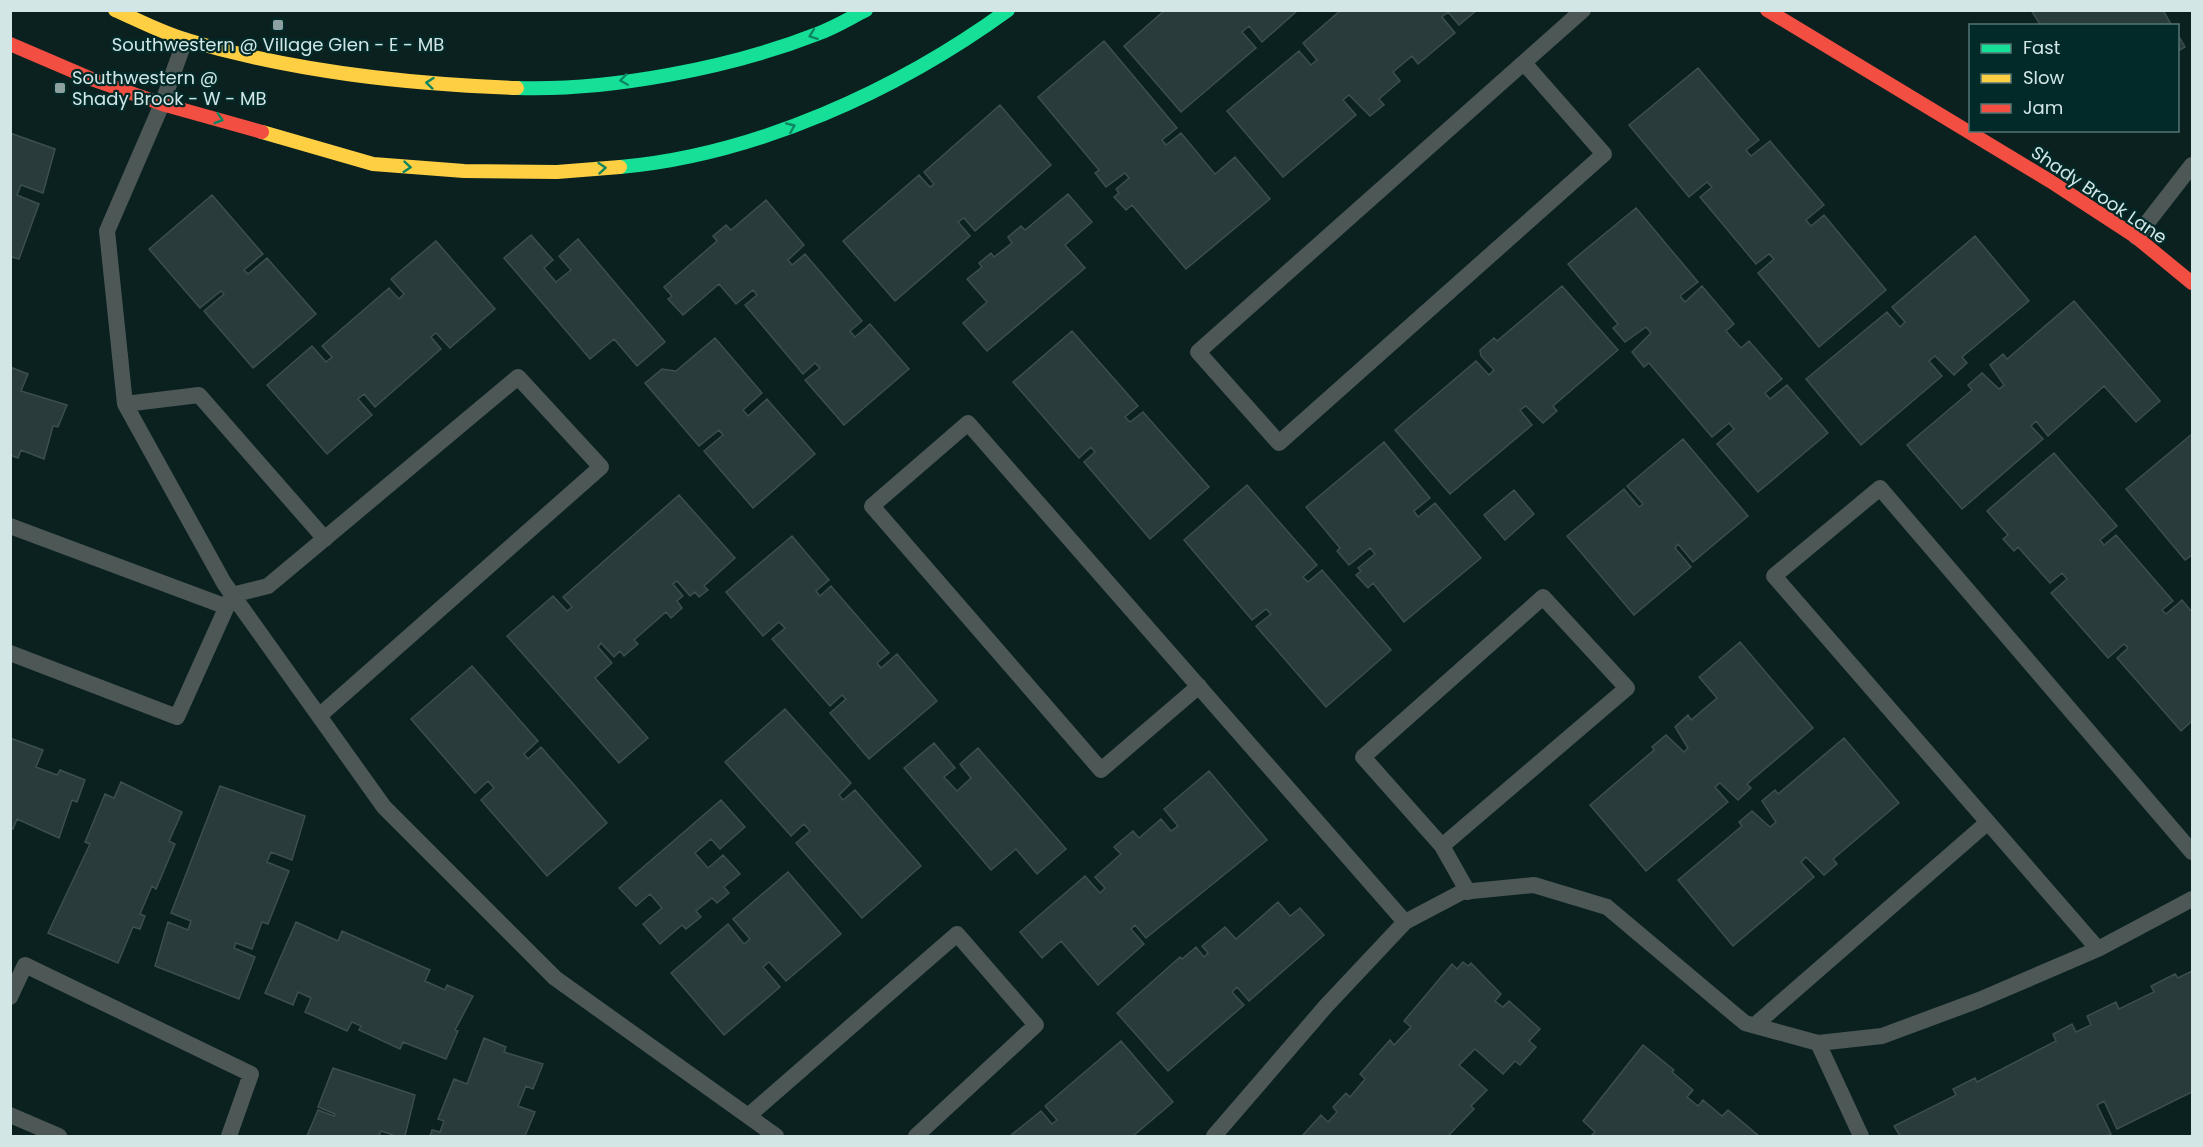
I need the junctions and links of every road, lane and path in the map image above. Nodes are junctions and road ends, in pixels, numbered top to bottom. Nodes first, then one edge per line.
1 (115, 10) edge
2 (866, 10) edge
3 (1008, 10) edge
4 (1583, 10) edge
5 (1767, 10) edge
6 (185, 40) junction
7 (10, 44) edge
8 (1524, 63) junction
9 (162, 104) junction
10 (2193, 165) edge
11 (2136, 237) junction
12 (2193, 283) edge
13 (125, 404) junction
14 (10, 526) edge
15 (325, 539) junction
16 (230, 601) junction
17 (10, 652) edge
18 (1198, 686) junction
19 (319, 716) junction
20 (1988, 822) junction
21 (1442, 846) junction
22 (2193, 852) edge
23 (1468, 892) junction
24 (2193, 899) edge
25 (1405, 922) junction
26 (2098, 949) junction
27 (10, 997) edge
28 (1755, 1025) junction
29 (1818, 1043) junction
30 (10, 1115) edge
31 (748, 1116) junction
32 (59, 1137) edge
33 (229, 1137) edge
34 (776, 1137) edge
35 (916, 1137) edge
36 (1214, 1137) edge
37 (1861, 1137) edge

1 - 6 street
2 -> 6 street
9 -> 3 street
4 - 8 lane
5 - 11 street, Shady Brook Lane
6 - 9 lane
7 - 9 street
8 - 8 lane
9 - 13 lane
10 - 11 lane
11 - 12 street, Shady Brook Lane
13 - 15 lane
13 - 16 lane
14 - 16 lane
15 - 16 lane
15 - 19 lane
16 - 17 lane
16 - 19 lane
18 - 18 lane
18 - 25 lane
19 - 31 lane
20 - 22 lane
20 - 26 lane
20 - 28 lane
21 - 21 lane
21 - 23 lane
23 - 25 lane
23 - 28 lane
24 - 26 lane
25 - 36 lane
26 - 29 lane
27 - 33 lane
28 - 29 lane
29 - 37 lane
30 - 32 lane
31 - 34 lane
31 - 35 lane

